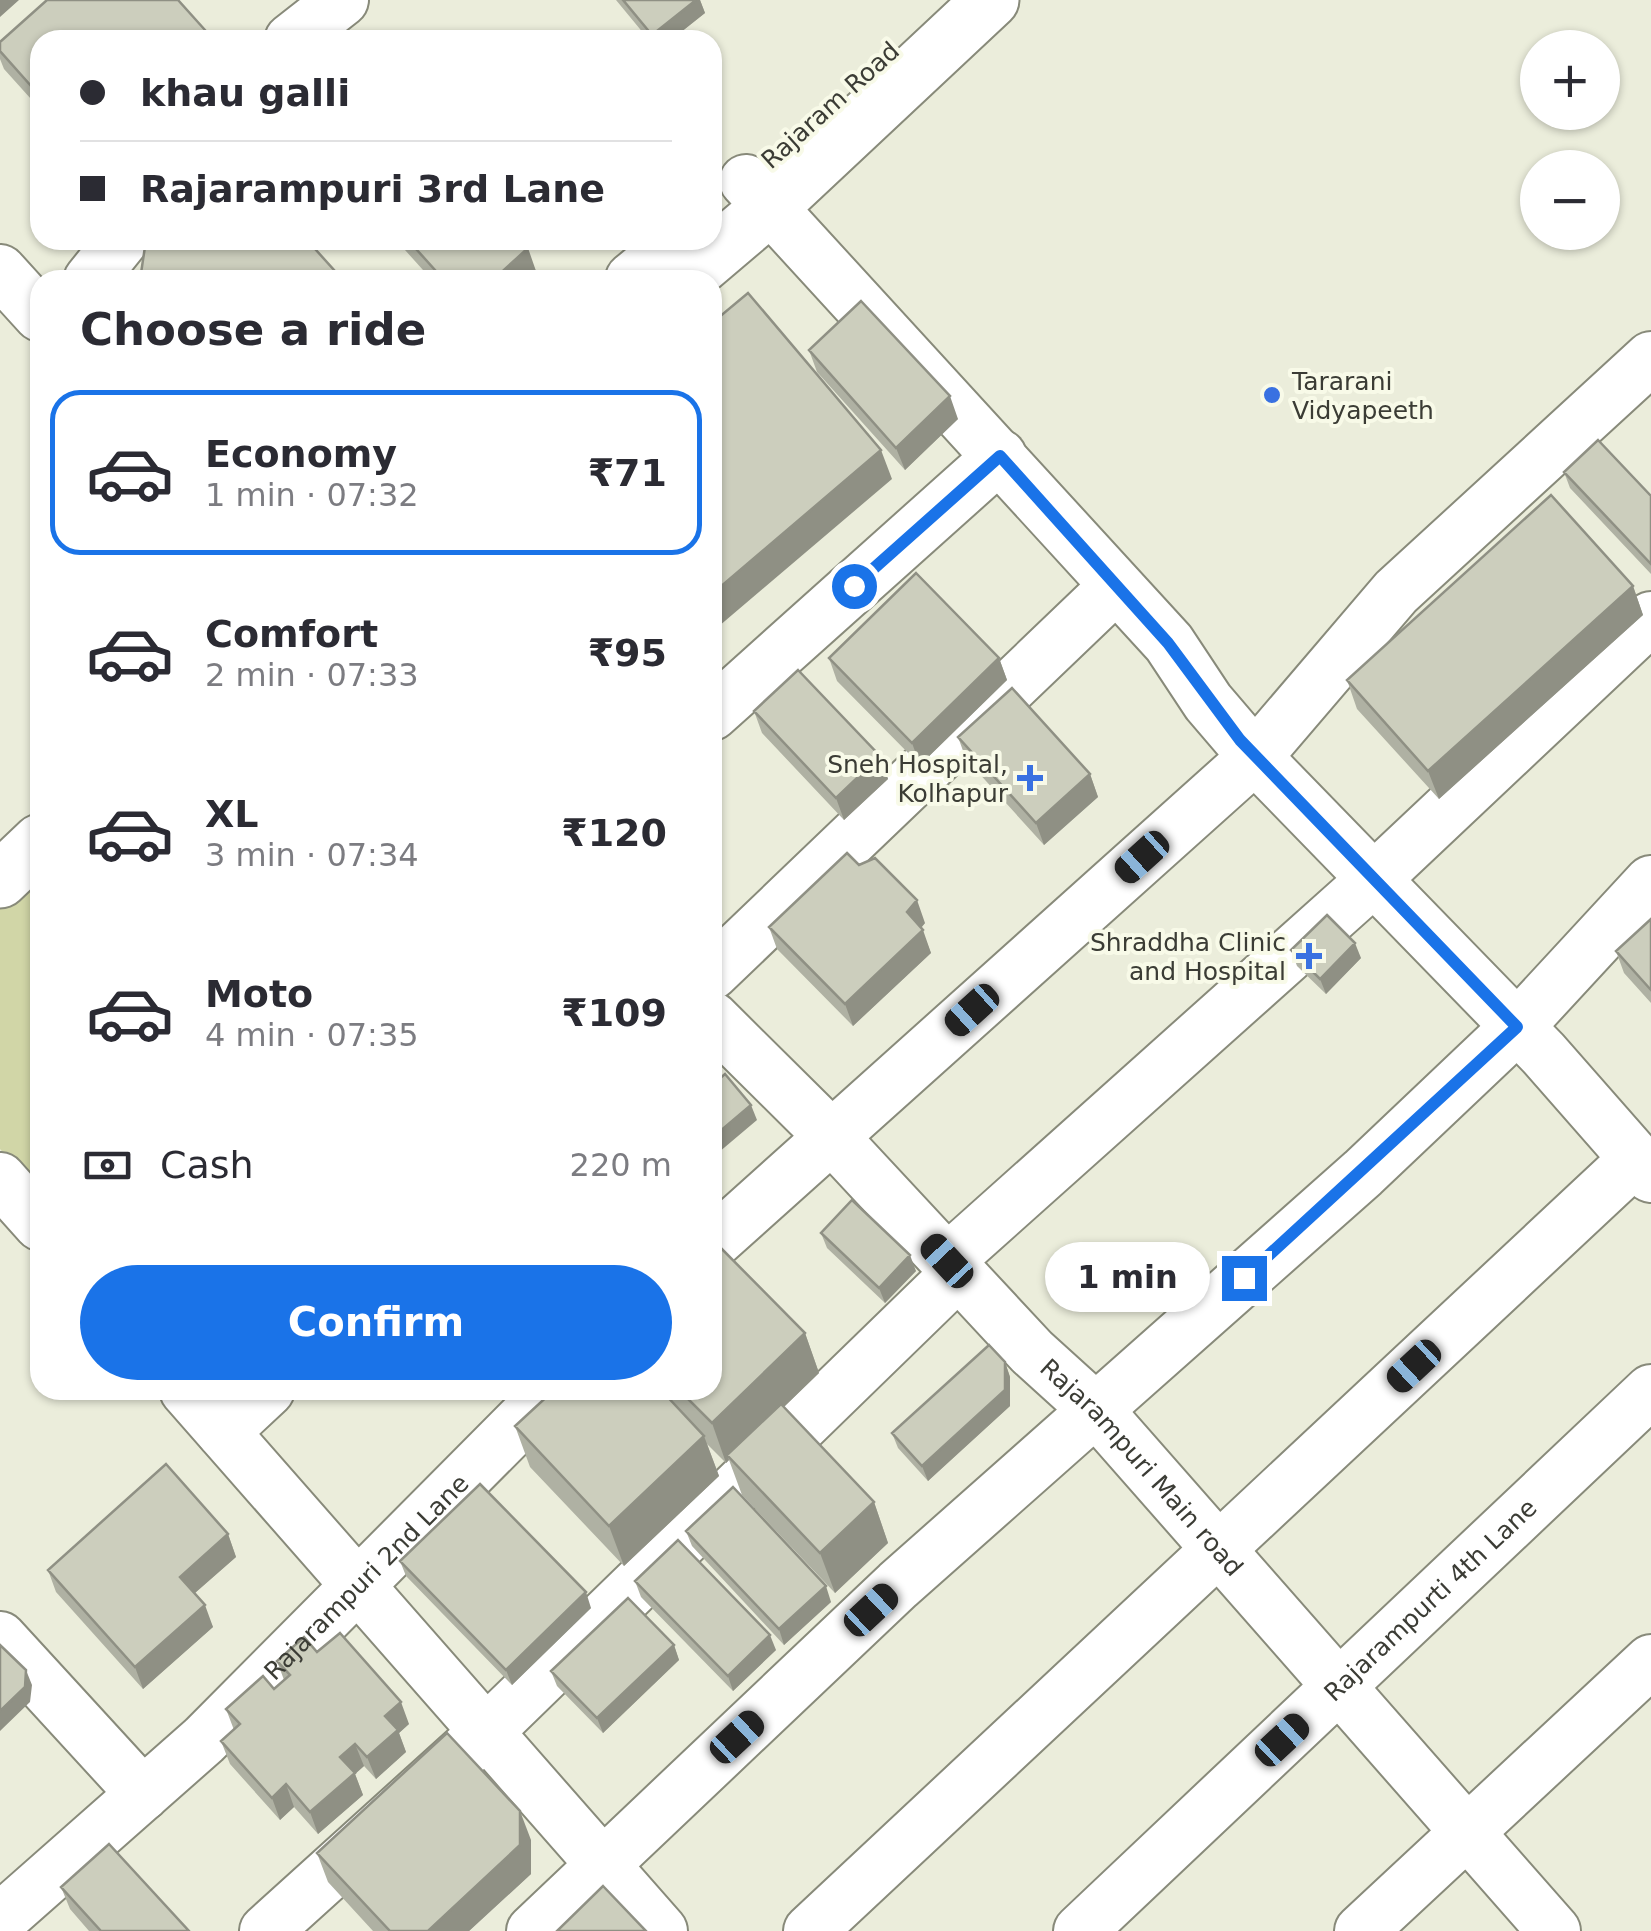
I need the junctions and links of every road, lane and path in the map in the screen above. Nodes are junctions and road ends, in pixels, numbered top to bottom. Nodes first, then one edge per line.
1 (342, 0) edge
2 (949, 0) edge
3 (992, 0) edge
4 (304, 30) edge
5 (743, 200) edge
6 (722, 228) edge
7 (114, 250) edge
8 (668, 250) edge
9 (98, 270) edge
10 (645, 270) edge
11 (0, 271) edge
12 (30, 304) edge
13 (1651, 358) edge
14 (1000, 456) junction
15 (1115, 587) junction
16 (1651, 618) edge
17 (722, 705) edge
18 (1255, 756) junction
19 (30, 818) edge
20 (0, 846) edge
21 (30, 852) edge
22 (0, 880) edge
23 (1373, 880) junction
24 (1651, 882) edge
25 (722, 962) edge
26 (1517, 1027) junction
27 (722, 1028) edge
28 (832, 1137) junction
29 (1641, 1151) edge
30 (0, 1179) edge
31 (30, 1213) edge
32 (722, 1235) edge
33 (953, 1267) junction
34 (1651, 1391) edge
35 (195, 1400) edge
36 (257, 1400) edge
37 (542, 1400) edge
38 (1096, 1410) junction
39 (223, 1432) junction
40 (1219, 1547) junction
41 (357, 1586) junction
42 (0, 1638) edge
43 (1651, 1660) edge
44 (1339, 1686) junction
45 (485, 1732) junction
46 (142, 1794) junction
47 (1467, 1832) junction
48 (602, 1868) junction
49 (0, 1920) edge
50 (266, 1931) edge
51 (533, 1931) edge
52 (661, 1931) edge
53 (810, 1931) edge
54 (1080, 1931) edge
55 (1361, 1931) edge
56 (1554, 1931) edge

1 - 4 street
2 - 5 main road, Rajaram Road
3 - 5 main road
5 - 6 main road
5 - 14 street
7 - 9 street
8 - 10 main road
11 - 12 street
13 - 18 street
14 - 15 street
14 - 17 street
15 - 18 street
15 - 25 street
16 - 23 street
18 - 23 street
18 - 28 street
19 - 20 main road
21 - 22 main road
23 - 26 street
23 - 33 street
24 - 26 street
26 - 29 street
26 - 38 street
27 - 28 street, Rajarampuri Main road
28 - 32 street
28 - 33 street, Rajarampuri Main road
29 - 40 street
30 - 31 street
33 - 38 street, Rajarampuri Main road
33 - 45 street
34 - 44 street, Rajarampurti 4th Lane
35 - 39 street
36 - 39 street
37 - 41 street, Rajarampuri 2nd Lane
38 - 40 street, Rajarampuri Main road
38 - 48 street
39 - 41 street
40 - 44 street, Rajarampuri Main road
40 - 53 street
41 - 45 street
41 - 46 street, Rajarampuri 2nd Lane
42 - 46 street
43 - 47 street
44 - 47 street, Rajarampuri Main road
44 - 54 street, Rajarampurti 4th Lane
45 - 48 street
45 - 50 street
46 - 49 street, Rajarampuri 2nd Lane
47 - 55 street
47 - 56 street, Rajarampuri Main road
48 - 51 street
48 - 52 street

